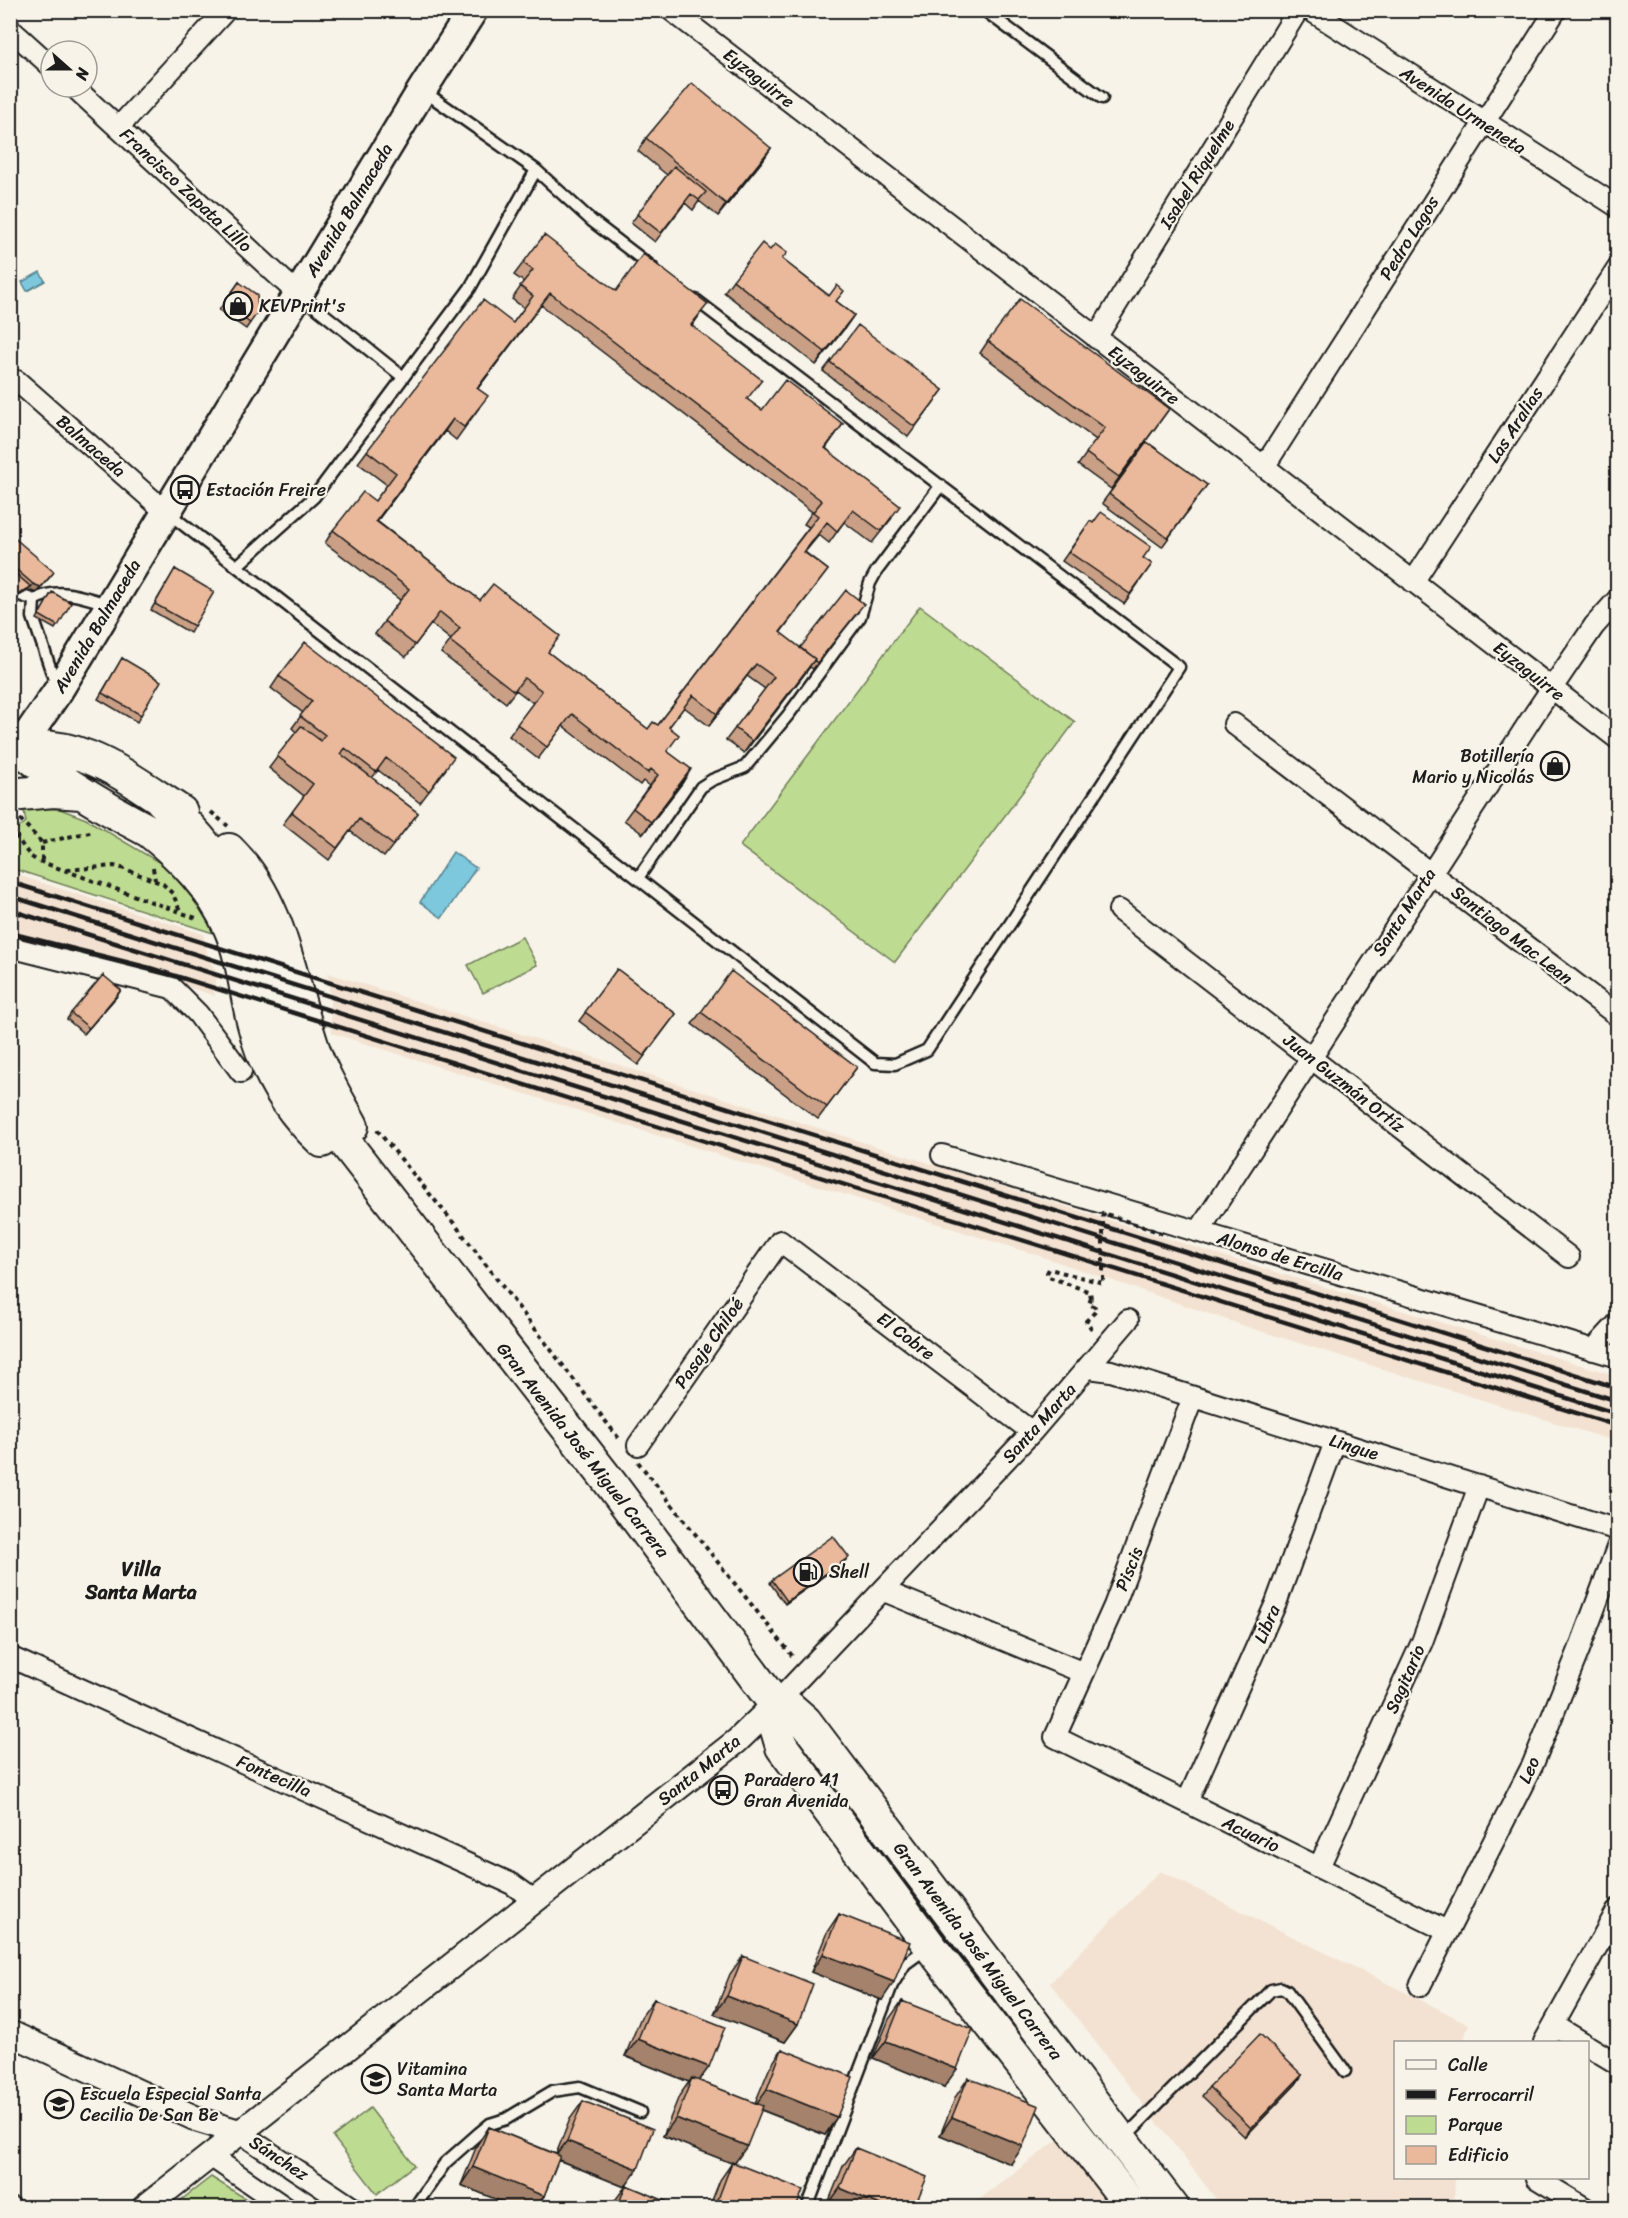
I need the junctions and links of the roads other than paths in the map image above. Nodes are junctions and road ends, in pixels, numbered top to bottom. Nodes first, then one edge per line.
1 (226, 10) edge
2 (473, 10) edge
3 (671, 10) edge
4 (984, 10) edge
5 (1298, 10) edge
6 (1310, 10) edge
7 (1556, 10) edge
8 (10, 29) edge
9 (39, 55) edge
10 (422, 90) junction
11 (1102, 98) dead end
12 (87, 99) edge
13 (1483, 122) junction
14 (118, 128) junction
15 (536, 170) junction
16 (1617, 207) edge
17 (1617, 268) edge
18 (658, 271) edge
19 (686, 293) edge
20 (298, 294) junction
21 (1096, 338) junction
22 (403, 377) junction
23 (17, 381) dead end
24 (1264, 467) junction
25 (941, 485) junction
26 (166, 512) junction
27 (237, 566) junction
28 (1413, 582) junction
29 (20, 595) edge
30 (1617, 599) edge
31 (34, 600) junction
32 (110, 604) junction
33 (1551, 688) junction
34 (58, 691) junction
35 (1234, 724) dead end
36 (1617, 739) edge
37 (14, 746) edge
38 (81, 793) junction
39 (10, 795) edge
40 (162, 801) junction
41 (149, 831) junction
42 (1431, 872) junction
43 (638, 878) junction
44 (236, 892) junction
45 (1119, 910) dead end
46 (10, 947) edge
47 (1617, 1016) edge
48 (1310, 1058) junction
49 (241, 1072) dead end
50 (942, 1155) dead end
51 (387, 1199) junction
52 (1199, 1231) junction
53 (780, 1241) joint
54 (1569, 1257) dead end
55 (1128, 1320) dead end
56 (1617, 1323) edge
57 (1593, 1350) junction
58 (1617, 1357) edge
59 (1089, 1368) junction
60 (1193, 1397) junction
61 (1032, 1432) junction
62 (1335, 1442) junction
63 (630, 1447) road end
64 (1479, 1486) junction
65 (1617, 1530) edge
66 (1617, 1545) edge
67 (884, 1591) junction
68 (10, 1657) edge
69 (1084, 1673) junction
70 (776, 1704) junction
71 (1055, 1737) joint
72 (1187, 1802) junction
73 (1318, 1867) junction
74 (534, 1900) junction
75 (1617, 1908) edge
76 (1447, 1931) junction
77 (930, 1946) junction
78 (1420, 1986) dead end
79 (1554, 2025) junction
80 (10, 2033) edge
81 (1545, 2041) edge
82 (1579, 2041) edge
83 (1589, 2047) edge
84 (1617, 2064) edge
85 (1345, 2071) dead end
86 (640, 2112) dead end
87 (199, 2120) junction
88 (239, 2132) junction
89 (1121, 2141) junction
90 (209, 2155) junction
91 (1538, 2179) edge
92 (144, 2208) edge
93 (286, 2208) edge
94 (353, 2208) edge
95 (414, 2208) edge
96 (807, 2208) edge
97 (1133, 2208) edge
98 (1173, 2208) edge
99 (1585, 2208) edge

1 - 14 street
2 - 10 main road, Avenida Balmaceda
3 - 21 street, Eyzaguirre
4 - 11 lane
5 - 21 street, Isabel Riquelme
6 - 13 street, Avenida Urmeneta
7 - 13 street, Pedro Lagos
8 - 9 street
10 - 15 lane
10 - 20 main road, Avenida Balmaceda
12 - 14 street, Francisco Zapata Lillo
13 - 16 street, Avenida Urmeneta
13 - 24 street, Pedro Lagos
14 - 20 street, Francisco Zapata Lillo
15 - 18 lane
15 - 22 lane
17 - 28 street, Las Aralias
19 - 25 lane
20 - 22 lane
20 - 26 main road, Avenida Balmaceda
21 - 24 street, Eyzaguirre
22 - 27 lane
23 - 26 street, Balmaceda
24 - 28 street, Eyzaguirre
25 - 43 lane
25 - 43 lane
26 - 27 lane
26 - 32 main road, Avenida Balmaceda
27 - 43 lane
28 - 33 street, Eyzaguirre
29 - 31 lane
30 - 33 street, Santa Marta
31 - 32 lane
31 - 34 lane
32 - 34 main road, Avenida Balmaceda
33 - 36 street, Eyzaguirre
33 - 42 street, Santa Marta
34 - 37 main road, Avenida Balmaceda
35 - 42 street, Santiago Mac Lean
37 - 38 main road, Gran Avenida José Miguel Carrera
37 - 40 main road, Gran Avenida José Miguel Carrera
38 - 39 main road
38 - 41 main road, Gran Avenida José Miguel Carrera
40 - 44 main road, Gran Avenida José Miguel Carrera
40 - 51 main road, Gran Avenida José Miguel Carrera
41 - 44 main road, Gran Avenida José Miguel Carrera
41 - 51 main road, Gran Avenida José Miguel Carrera
42 - 47 street, Santiago Mac Lean
42 - 48 street, Santa Marta
44 - 51 main road, Gran Avenida José Miguel Carrera
45 - 48 street, Juan Guzmán Ortíz
46 - 49 street
48 - 52 street, Santa Marta
48 - 54 street, Juan Guzmán Ortíz
50 - 52 street, Alonso de Ercilla
51 - 70 main road, Gran Avenida José Miguel Carrera
52 - 57 street, Alonso de Ercilla
53 - 61 street, El Cobre
53 - 63 street, Pasaje Chiloé
55 - 59 street, Santa Marta
56 - 57 street
57 - 58 street, Alonso de Ercilla
59 - 60 street, Lingue
59 - 61 street, Santa Marta
60 - 62 street, Lingue
60 - 69 street, Piscis
61 - 67 street, Santa Marta
62 - 64 street, Lingue
62 - 72 street, Libra
64 - 65 street, Lingue
64 - 73 street, Sagitario
66 - 76 street, Leo
67 - 69 street
67 - 70 street, Santa Marta
68 - 74 street, Fontecilla
69 - 71 street, Piscis
70 - 74 street, Santa Marta
70 - 77 main road, Gran Avenida José Miguel Carrera
70 - 89 main road, Gran Avenida José Miguel Carrera
71 - 72 street, Acuario
72 - 73 street, Acuario
73 - 76 street, Acuario
74 - 88 street, Santa Marta
75 - 79 street
76 - 78 street, Leo
77 - 96 lane
77 - 97 main road, Gran Avenida José Miguel Carrera
79 - 81 street
79 - 82 street
80 - 87 street, Sánchez
83 - 84 street
85 - 89 lane
86 - 95 lane
87 - 88 street, Sánchez
87 - 90 street
88 - 90 street, Santa Marta
88 - 94 street, Sánchez
89 - 98 main road, Gran Avenida José Miguel Carrera
90 - 92 street, Santa Marta
90 - 93 street, Sánchez
91 - 99 street

